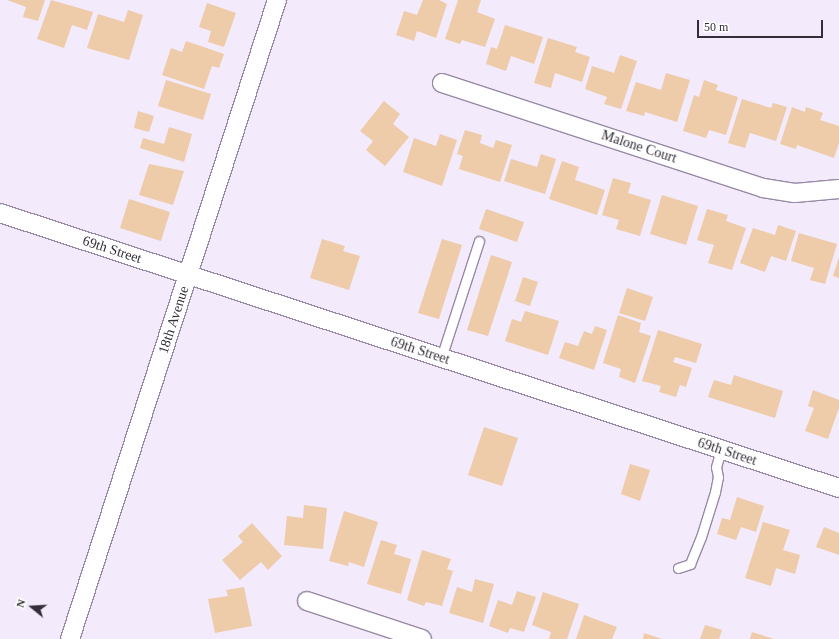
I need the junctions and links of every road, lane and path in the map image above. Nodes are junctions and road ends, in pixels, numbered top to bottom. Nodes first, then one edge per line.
1 (277, 0) edge
2 (442, 83) dead end
3 (839, 189) edge
4 (0, 213) edge
5 (479, 241) dead end
6 (188, 275) junction
7 (441, 358) junction
8 (721, 449) junction
9 (839, 488) edge
10 (678, 568) dead end
11 (307, 601) dead end
12 (70, 639) edge
13 (422, 639) edge

1 - 6 street, 18th Avenue
2 - 3 street, Malone Court
4 - 6 street, 69th Street
5 - 7 lane
6 - 7 street, 69th Street
6 - 12 street, 18th Avenue
7 - 8 street, 69th Street
8 - 9 street, 69th Street
8 - 10 lane
11 - 13 street

